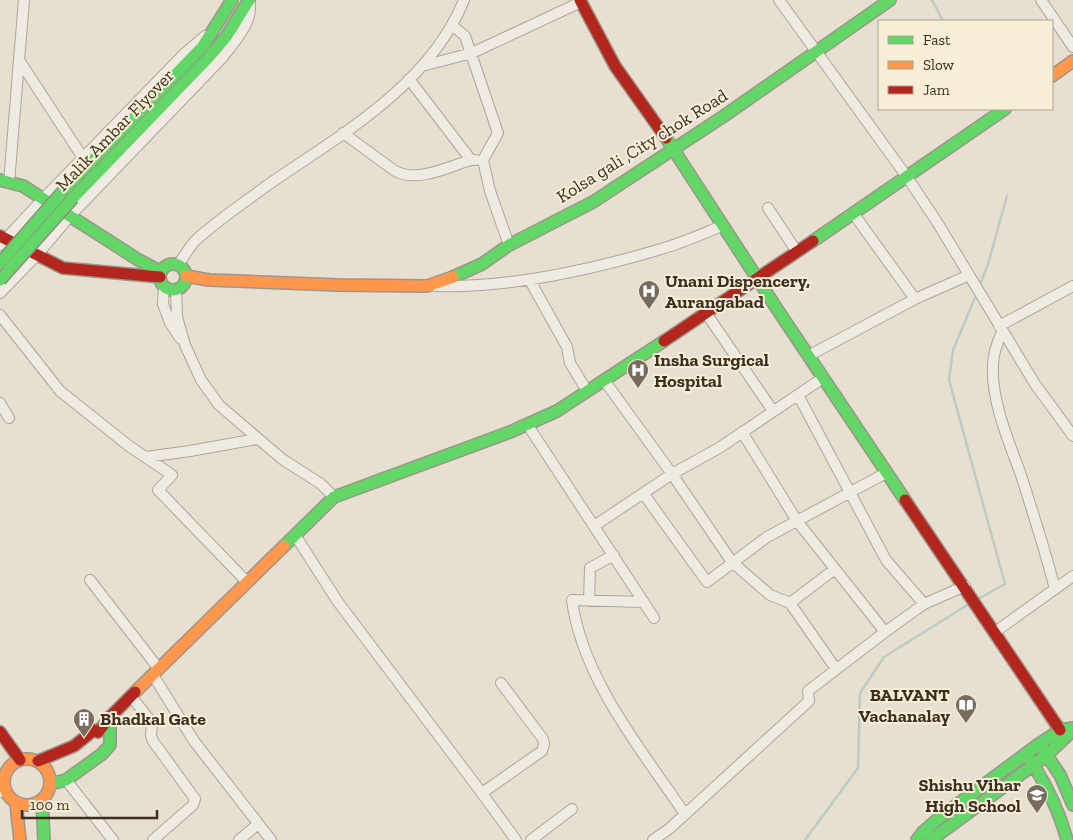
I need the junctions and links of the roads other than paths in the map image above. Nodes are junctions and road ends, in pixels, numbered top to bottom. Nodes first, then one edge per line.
1 (24, 0) edge
2 (232, 0) edge
3 (249, 0) edge
4 (464, 0) edge
5 (779, 0) edge
6 (890, 0) edge
7 (1041, 0) edge
8 (580, 1) edge
9 (453, 26) junction
10 (212, 31) junction
11 (1073, 47) edge
12 (816, 52) junction
13 (472, 53) junction
14 (19, 60) junction
15 (1073, 61) edge
16 (422, 66) junction
17 (1053, 75) edge
18 (409, 79) junction
19 (1004, 110) edge
20 (343, 133) junction
21 (674, 149) junction
22 (83, 158) junction
23 (471, 160) junction
24 (483, 160) junction
25 (907, 177) junction
26 (5, 182) edge
27 (43, 198) junction
28 (768, 208) dead end
29 (853, 213) junction
30 (70, 216) junction
31 (722, 226) junction
32 (2, 240) edge
33 (509, 245) junction
34 (796, 252) junction
35 (36, 255) junction
36 (0, 263) edge
37 (178, 265) junction
38 (968, 275) junction
39 (186, 276) junction
40 (162, 279) junction
41 (529, 279) junction
42 (758, 279) junction
43 (0, 280) edge
44 (427, 286) junction
45 (1073, 286) edge
46 (176, 290) junction
47 (0, 294) edge
48 (915, 299) junction
49 (706, 314) junction
50 (0, 315) edge
51 (998, 325) junction
52 (185, 345) junction
53 (808, 356) junction
54 (823, 378) junction
55 (604, 380) junction
56 (587, 391) junction
57 (798, 394) junction
58 (0, 403) edge
59 (773, 411) junction
60 (10, 418) dead end
61 (527, 424) junction
62 (742, 432) junction
63 (1073, 436) edge
64 (257, 439) junction
65 (146, 457) junction
66 (886, 472) junction
67 (672, 474) junction
68 (851, 492) junction
69 (643, 494) junction
70 (334, 497) junction
71 (797, 521) junction
72 (594, 526) junction
73 (295, 535) junction
74 (614, 555) junction
75 (732, 562) junction
76 (835, 569) junction
77 (1073, 576) edge
78 (90, 580) dead end
79 (247, 582) junction
80 (1056, 589) junction
81 (967, 590) junction
82 (589, 601) junction
83 (644, 602) junction
84 (790, 603) junction
85 (924, 604) junction
86 (654, 618) dead end
87 (885, 632) junction
88 (995, 632) junction
89 (836, 669) junction
90 (156, 672) junction
91 (501, 683) dead end
92 (132, 696) junction
93 (110, 717) junction
94 (1073, 729) edge
95 (1060, 730) junction
96 (0, 732) edge
97 (1039, 744) junction
98 (1026, 754) junction
99 (1047, 755) junction
100 (20, 760) junction
101 (38, 761) junction
102 (1033, 765) junction
103 (3, 768) edge
104 (66, 780) junction
105 (50, 784) junction
106 (2, 791) edge
107 (482, 793) junction
108 (42, 800) junction
109 (16, 803) junction
110 (1073, 805) edge
111 (572, 809) dead end
112 (685, 814) junction
113 (258, 824) junction
114 (20, 840) edge
115 (44, 840) edge
116 (113, 840) edge
117 (153, 840) edge
118 (239, 840) edge
119 (271, 840) edge
120 (516, 840) edge
121 (531, 840) edge
122 (653, 840) edge
123 (917, 840) edge
124 (931, 840) edge
125 (1067, 840) edge

1 - 14 street
2 - 10 street, Malik Ambar Flyover
3 - 30 street
3 - 43 street, Malik Ambar Flyover, bridge
4 - 9 street
5 - 12 street
6 - 12 street, Kolsa gali ,City chok Road
7 - 11 street
8 - 13 street
8 - 21 street
9 - 13 street
9 - 16 street
10 - 22 street
10 - 36 street, Malik Ambar Flyover, bridge
12 - 21 street, Kolsa gali ,City chok Road
12 - 25 street
13 - 16 street
13 - 24 street
14 - 22 street
14 - 26 street
15 - 17 street
16 - 18 street
18 - 20 street
18 - 23 street
19 - 25 street
20 - 23 street
20 - 37 street
21 - 31 street
21 - 33 street, Kolsa gali ,City chok Road
22 - 27 street
23 - 24 street
24 - 33 street
25 - 29 street
25 - 38 street
26 - 27 street
27 - 30 street
27 - 32 street
28 - 34 street
29 - 34 street
29 - 48 street
30 - 35 street
30 - 40 street
31 - 41 street
31 - 42 street
32 - 35 street
33 - 44 street, Kolsa gali ,City chok Road
34 - 42 street
35 - 40 street
35 - 47 street
37 - 39 street
37 - 40 street
38 - 48 street
38 - 51 street
39 - 44 street, Kolsa gali ,City chok Road
39 - 46 street
40 - 46 street
40 - 52 street
41 - 44 street
41 - 56 street
42 - 49 street
42 - 53 street
45 - 51 street
46 - 52 street
48 - 53 street
49 - 55 street
49 - 59 street
50 - 65 street
51 - 63 street
51 - 80 street
52 - 64 street
53 - 54 street
54 - 57 street
54 - 66 street
55 - 56 street
55 - 67 street
56 - 61 street
57 - 59 street
57 - 68 street
58 - 60 street
59 - 62 street
61 - 70 street
61 - 72 street
62 - 67 street
62 - 71 street
64 - 65 street
64 - 70 street
65 - 79 street
66 - 68 street
66 - 81 street
67 - 69 street
67 - 75 street
68 - 71 street
68 - 85 street
69 - 72 street
69 - 75 street
70 - 73 street
71 - 75 street
71 - 76 street
72 - 74 street
73 - 79 street
73 - 107 street
74 - 82 street
74 - 83 street
75 - 84 street
76 - 84 street
76 - 87 street
77 - 80 street
78 - 90 street
79 - 90 street
80 - 88 street
81 - 85 street
81 - 88 street
82 - 83 street
82 - 112 street
83 - 86 street
84 - 89 street
85 - 87 street
87 - 89 street
88 - 95 street
89 - 112 street
90 - 92 street
90 - 113 street
91 - 107 street
92 - 93 street
92 - 117 street
93 - 101 street
93 - 104 street
94 - 95 street
94 - 99 street
95 - 97 street
96 - 100 street
97 - 98 street
97 - 99 street
98 - 102 street
98 - 123 street
99 - 102 street
99 - 110 street
100 - 101 street
100 - 103 street
101 - 105 street
102 - 124 street
102 - 125 street
103 - 106 street
104 - 105 street
104 - 116 street
105 - 108 street
106 - 109 street
107 - 120 street
108 - 109 street
108 - 115 street
109 - 114 street
111 - 121 street
112 - 122 street
113 - 118 street
113 - 119 street

